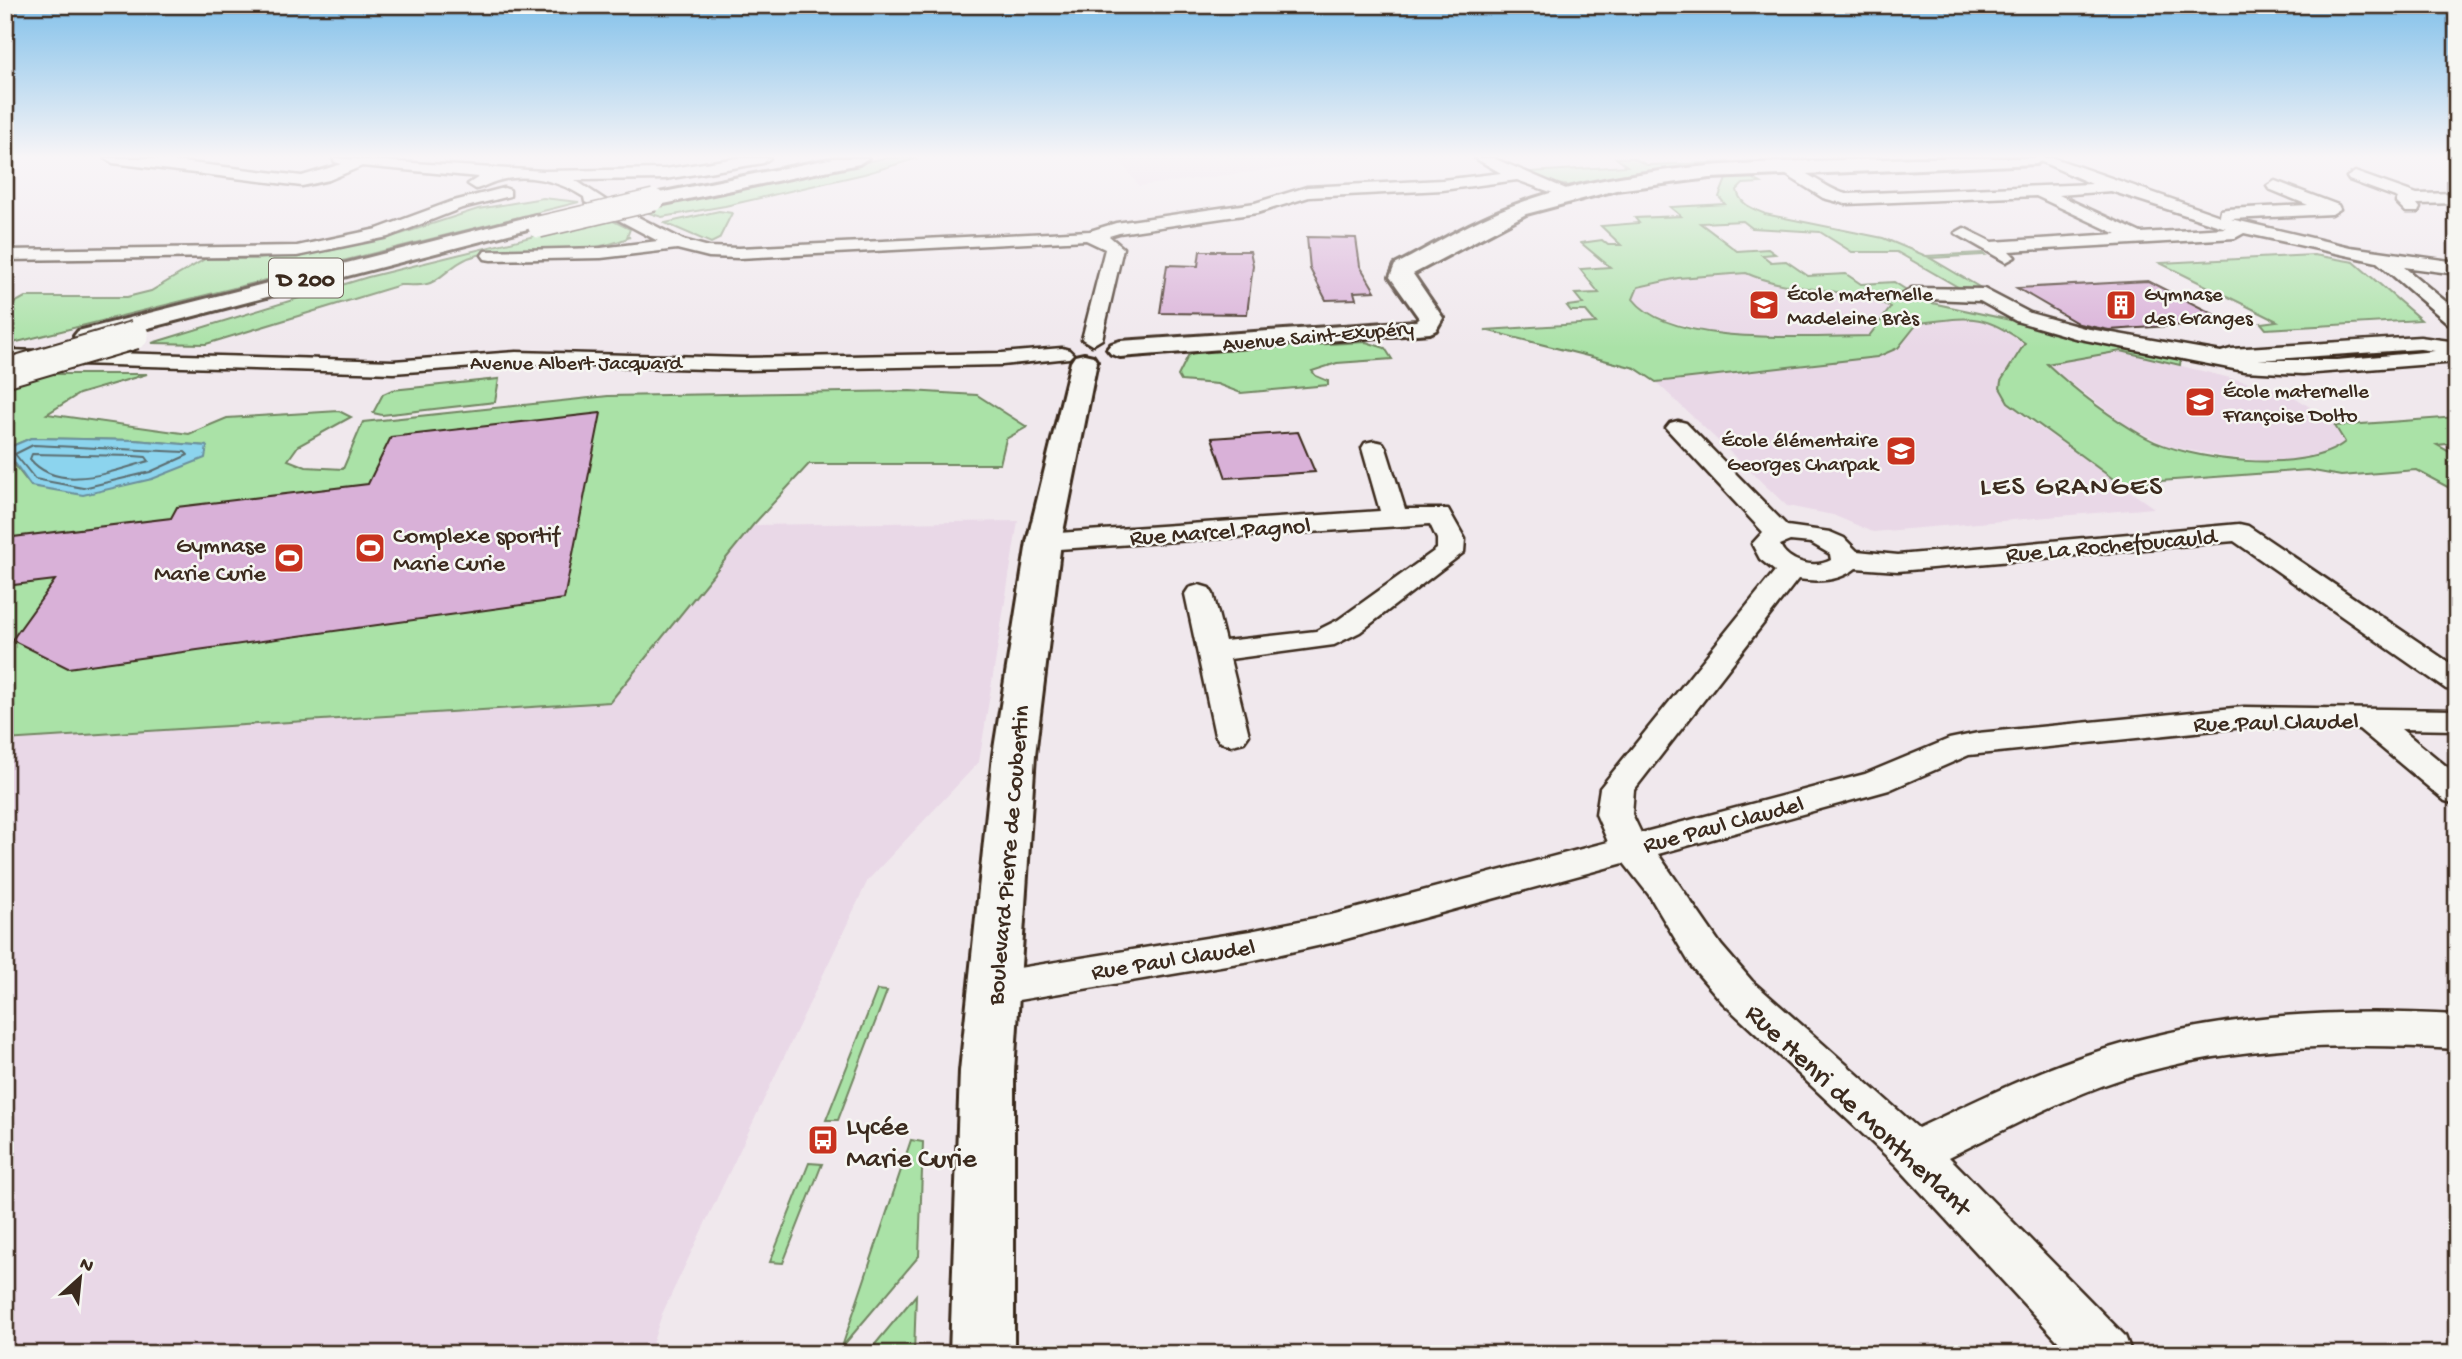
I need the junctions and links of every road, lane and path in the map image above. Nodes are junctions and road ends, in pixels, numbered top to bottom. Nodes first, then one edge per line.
1 (410, 221) edge
2 (549, 221) edge
3 (636, 221) edge
4 (1162, 221) edge
5 (1497, 221) edge
6 (2102, 221) edge
7 (2225, 221) edge
8 (538, 224) junction
9 (2258, 232) junction
10 (1964, 233) dead end
11 (1091, 236) junction
12 (2138, 239) junction
13 (677, 244) junction
14 (1990, 247) junction
15 (5, 255) edge
16 (491, 255) dead end
17 (2384, 260) junction
18 (2020, 265) dead end
19 (2457, 268) edge
20 (1912, 294) dead end
21 (2457, 321) edge
22 (2457, 348) edge
23 (1080, 352) junction
24 (2457, 356) edge
25 (5, 358) edge
26 (2225, 359) junction
27 (5, 373) edge
28 (1678, 428) dead end
29 (1374, 448) dead end
30 (1395, 518) junction
31 (1780, 534) junction
32 (1044, 542) junction
33 (1847, 559) junction
34 (1792, 568) junction
35 (1199, 594) dead end
36 (1212, 652) junction
37 (2457, 682) edge
38 (2369, 720) junction
39 (2457, 720) edge
40 (1232, 735) dead end
41 (2457, 793) edge
42 (1632, 848) junction
43 (994, 988) junction
44 (2457, 1032) edge
45 (1913, 1152) junction
46 (982, 1354) edge
47 (2106, 1354) edge

1 - 15 street
2 - 8 street, D 200, bridge
3 - 13 street
4 - 11 street
5 - 23 street, Avenue Saint-Exupéry
6 - 12 street
7 - 9 street
8 - 25 street, D 200
8 - 27 street, D 200, bridge
9 - 12 street
9 - 17 street
10 - 14 street
11 - 13 street
11 - 23 street, Boulevard Pierre de Coubertin
12 - 14 street
13 - 16 street
14 - 18 street
17 - 19 street
17 - 21 street
20 - 26 street
22 - 26 street
23 - 25 street, Avenue Albert Jacquard
23 - 32 street, Boulevard Pierre de Coubertin
24 - 26 street
28 - 31 street
29 - 30 street
30 - 32 street, Rue Marcel Pagnol
30 - 36 street, Rue Marcel Pagnol
31 - 33 street
31 - 34 street
32 - 43 street, Boulevard Pierre de Coubertin
33 - 34 street
33 - 37 street, Rue La Rochefoucauld
34 - 42 street
35 - 36 street
36 - 40 street
38 - 39 street, Rue Paul Claudel
38 - 41 street
38 - 42 street, Rue Paul Claudel
42 - 43 street, Rue Paul Claudel
42 - 45 street, Rue Henri de Montherlant
43 - 46 street, Boulevard Pierre de Coubertin
44 - 45 street
45 - 47 street, Rue Henri de Montherlant

